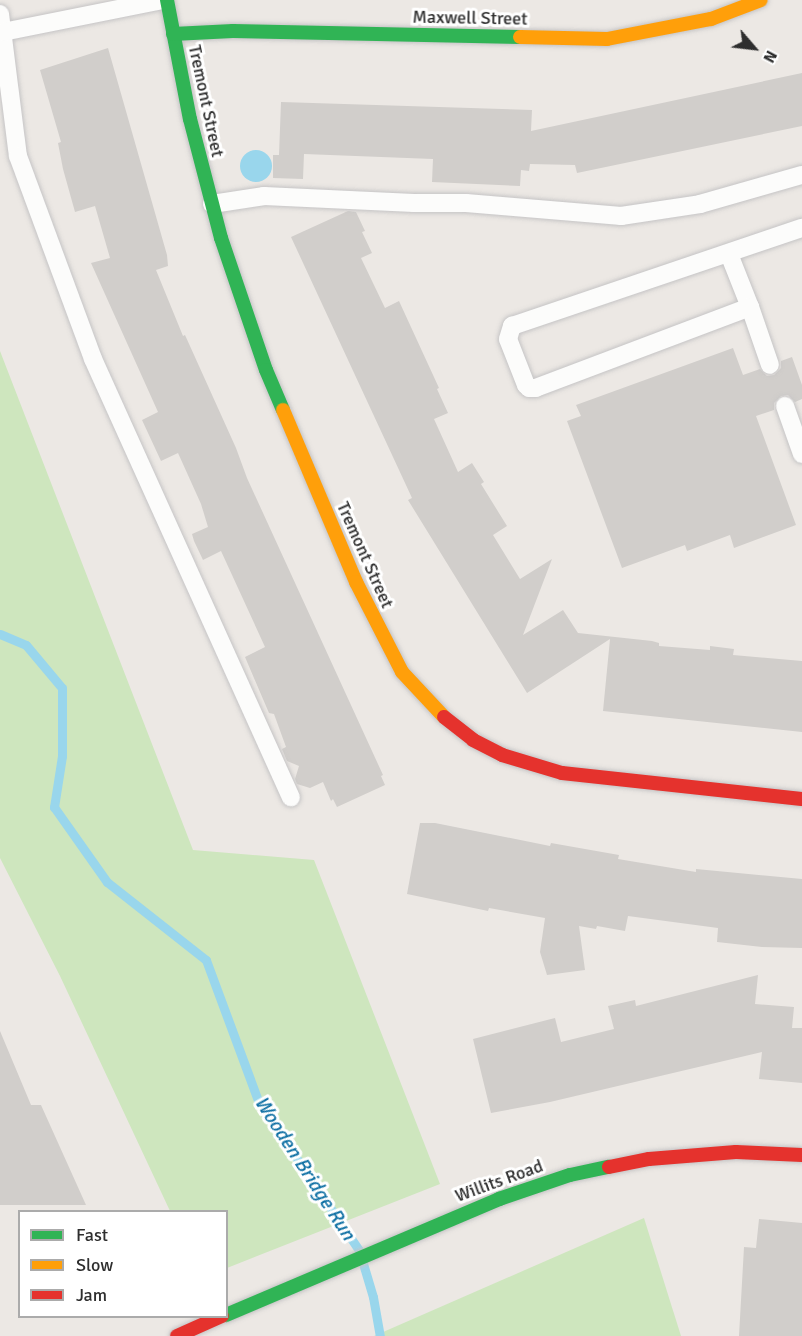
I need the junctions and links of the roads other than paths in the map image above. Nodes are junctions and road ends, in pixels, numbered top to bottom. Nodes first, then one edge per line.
1 (165, 0) edge
2 (761, 0) edge
3 (1, 23) edge
4 (173, 34) junction
5 (802, 175) edge
6 (212, 204) junction
7 (802, 228) edge
8 (729, 254) junction
9 (750, 307) junction
10 (770, 365) dead end
11 (785, 406) dead end
12 (802, 454) edge
13 (291, 798) dead end
14 (802, 799) edge
15 (802, 1155) edge
16 (228, 1314) edge
17 (219, 1318) edge
18 (177, 1336) edge

1 - 3 lane
1 - 4 street, Tremont Street
2 - 4 street, Maxwell Street
3 - 13 lane
4 - 6 street, Tremont Street
5 - 6 lane
6 - 14 street, Tremont Street
7 - 8 lane
8 - 9 lane
8 - 9 lane
9 - 10 lane
11 - 12 lane
15 - 16 street, Willits Road
17 - 18 street, Willits Road

